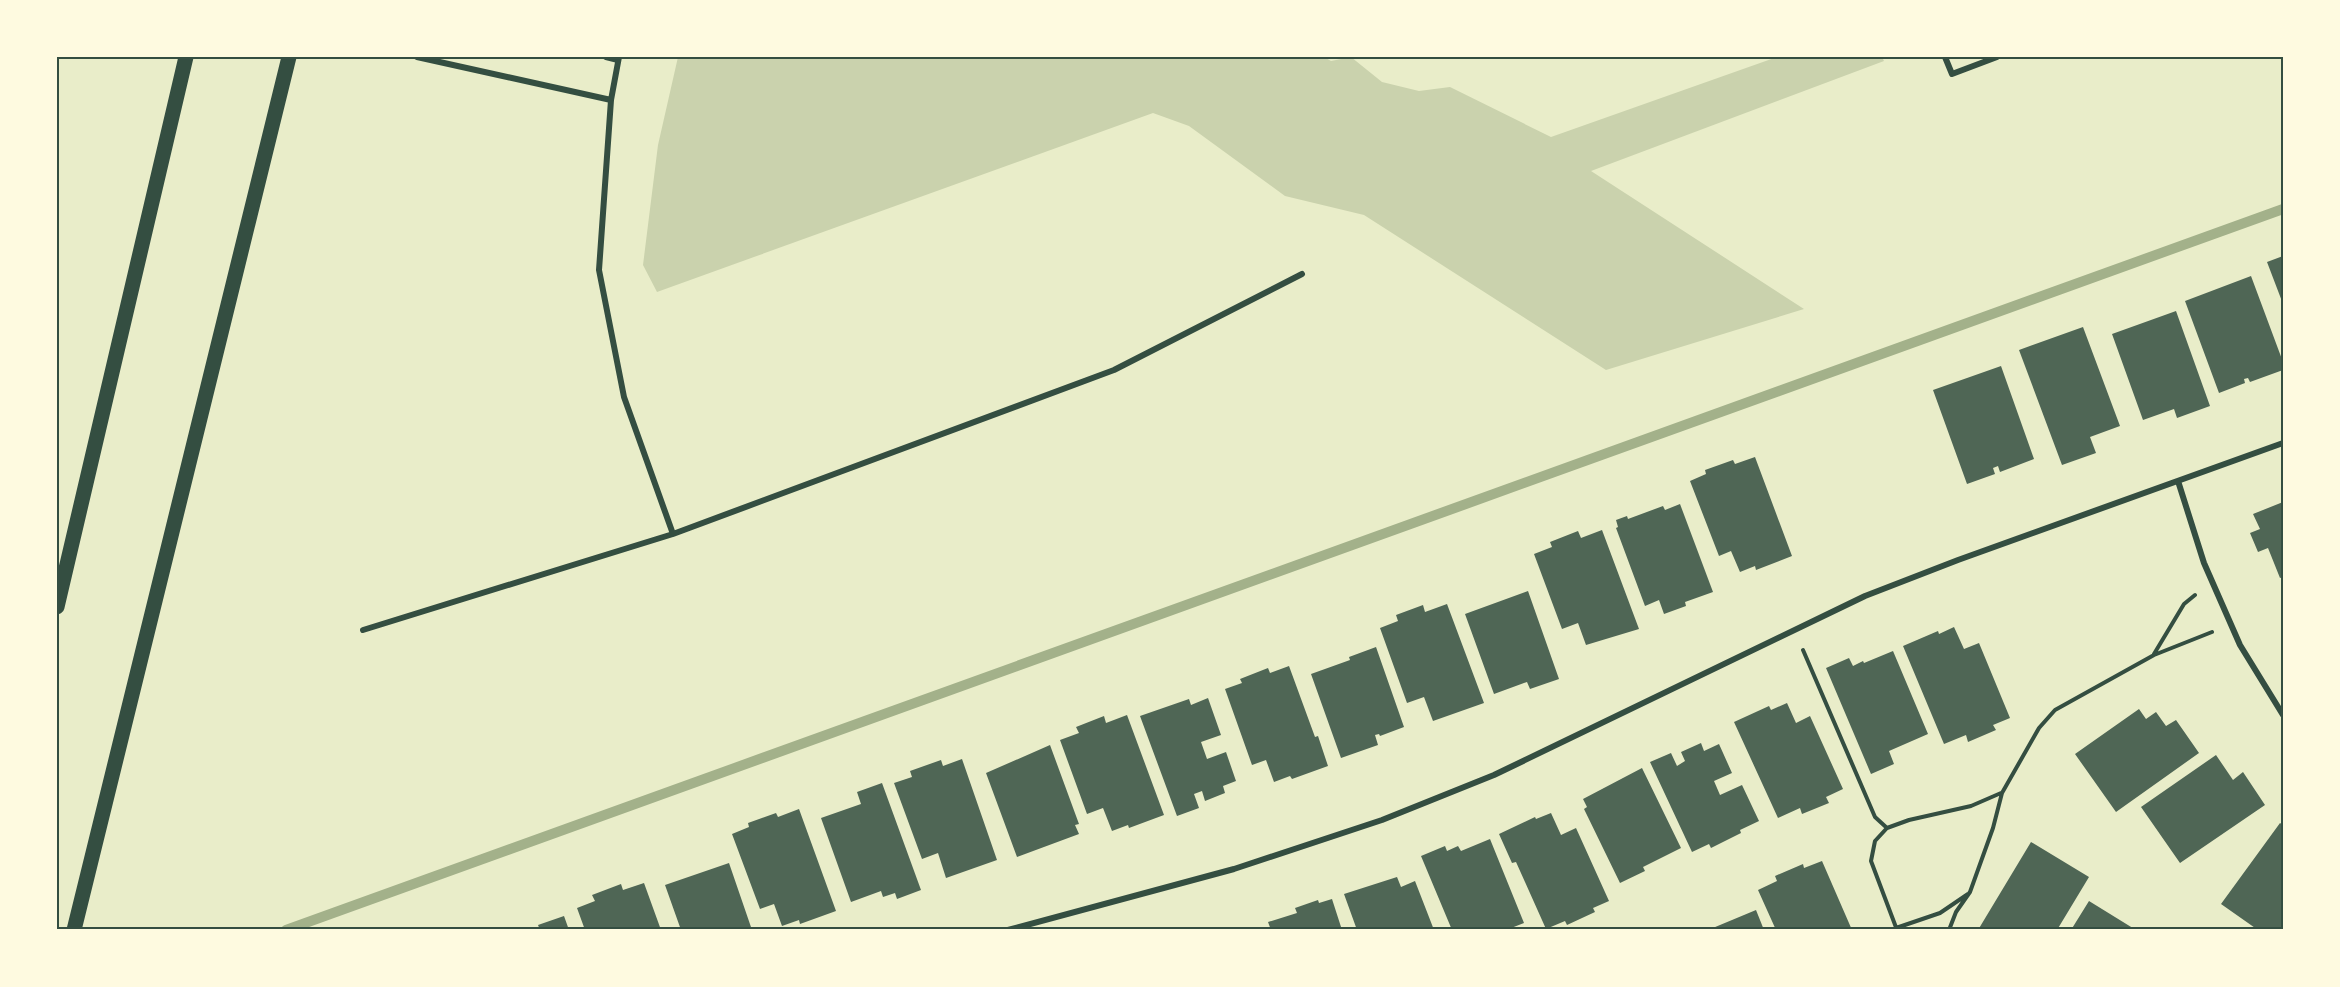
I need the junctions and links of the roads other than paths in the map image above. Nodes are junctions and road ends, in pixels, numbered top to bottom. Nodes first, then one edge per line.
1 (186, 57) edge
2 (289, 57) edge
3 (417, 57) edge
4 (606, 57) edge
5 (1946, 57) edge
6 (1997, 57) edge
7 (618, 58) edge
8 (611, 100) junction
9 (1302, 274) dead end
10 (2283, 443) edge
11 (2178, 481) junction
12 (673, 534) junction
13 (57, 607) edge
14 (363, 630) dead end
15 (2283, 715) edge
16 (74, 930) edge
17 (1008, 930) edge

1 - 13 main road
2 - 16 main road
3 - 8 street
4 - 7 street
5 - 6 street
7 - 8 street
8 - 12 street
9 - 12 street
10 - 11 street
11 - 15 street
11 - 17 street
12 - 14 street

